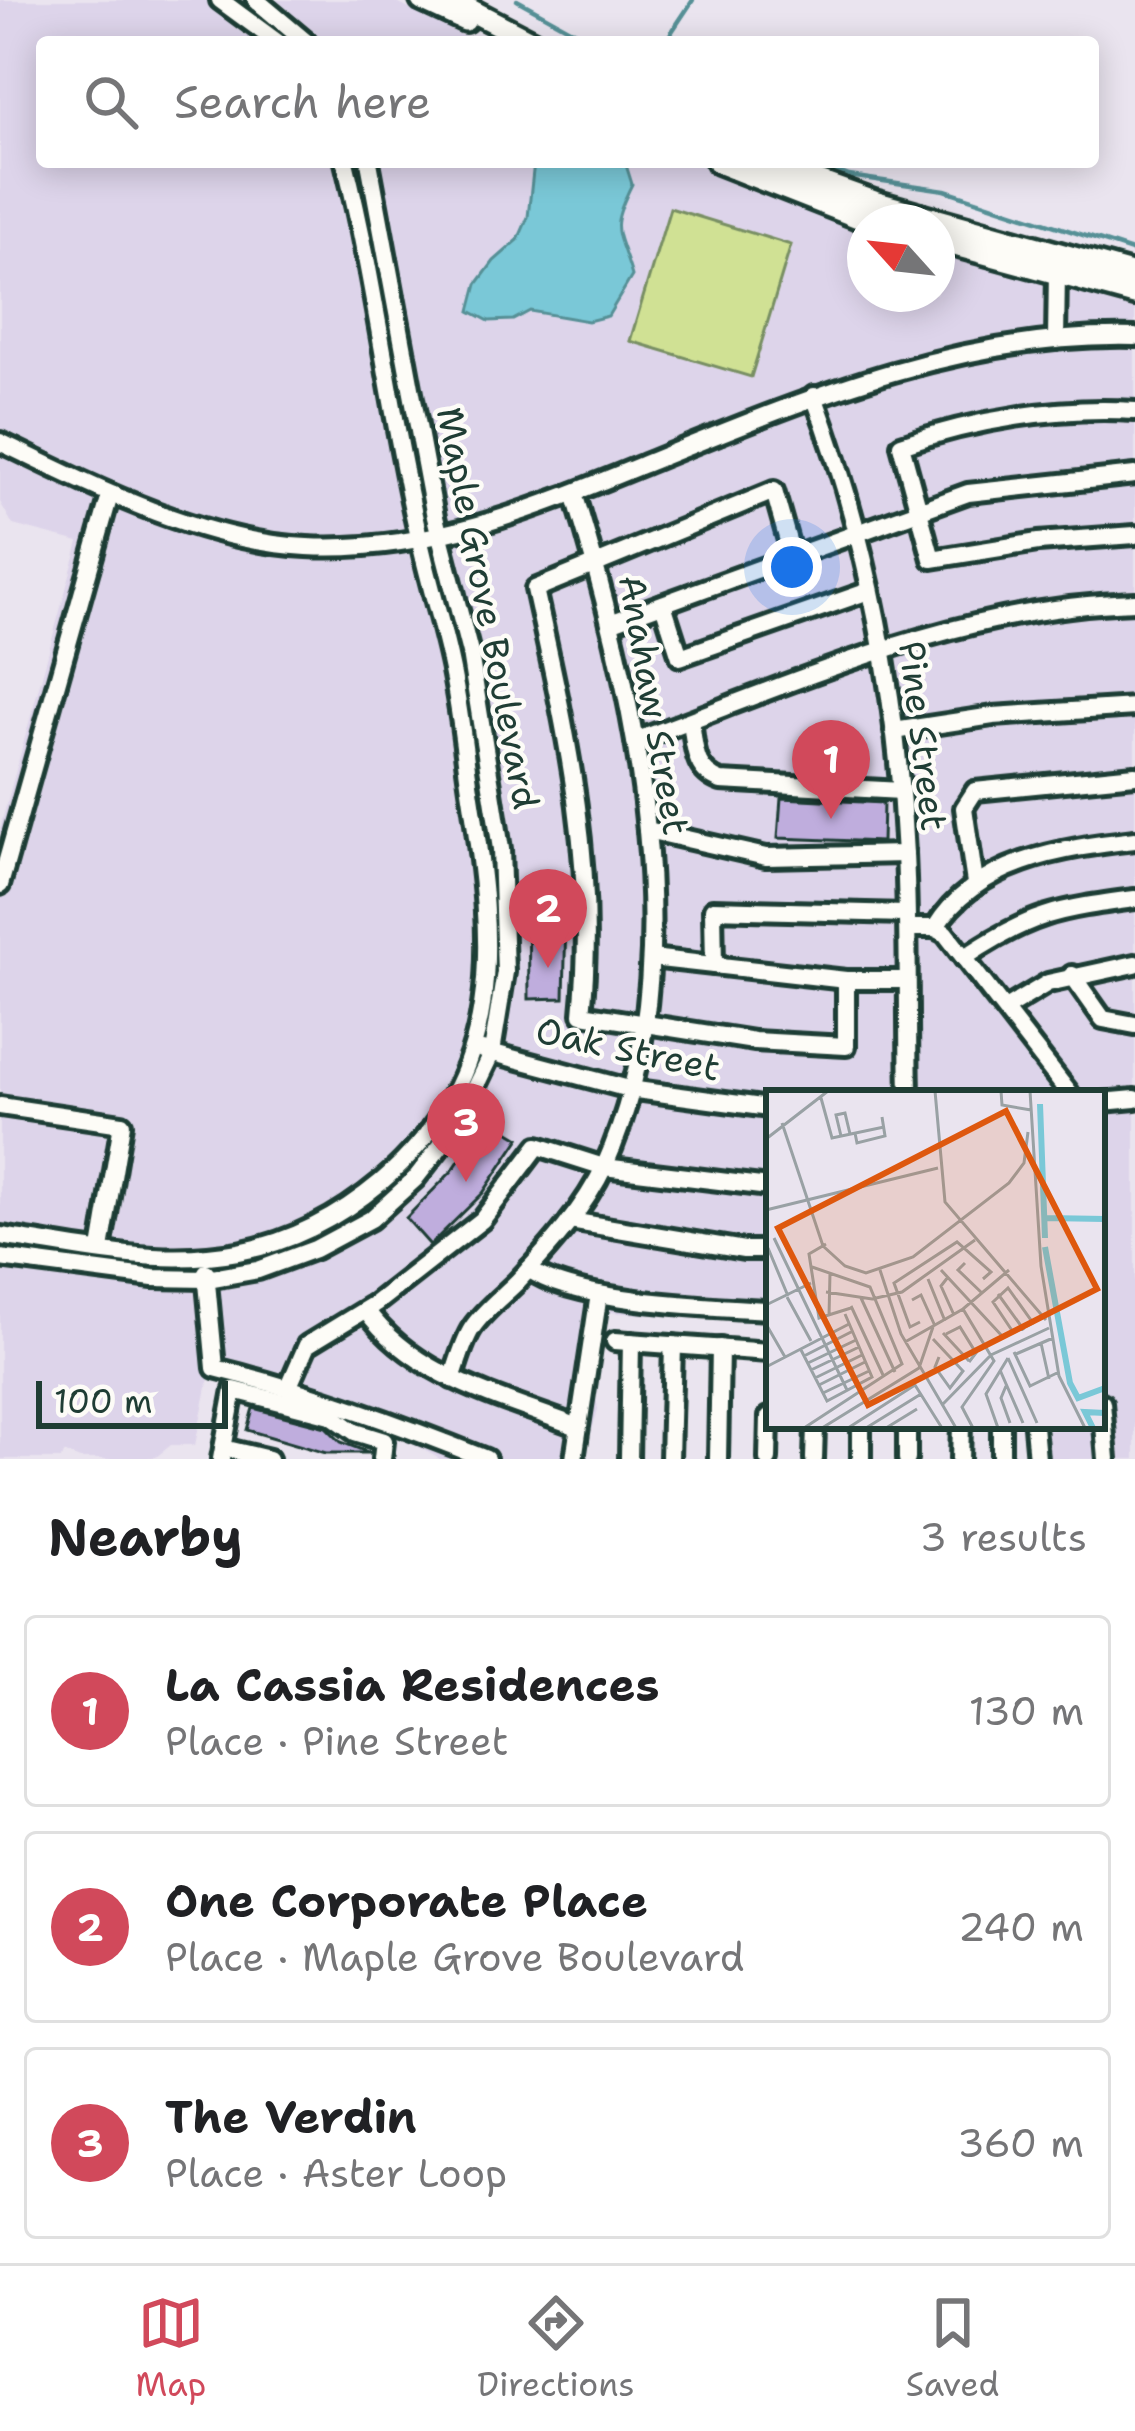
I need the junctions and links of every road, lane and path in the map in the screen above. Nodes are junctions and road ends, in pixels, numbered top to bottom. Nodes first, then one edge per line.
1 (220, 0) edge
2 (256, 0) edge
3 (422, 0) edge
4 (451, 0) edge
5 (243, 6) edge
6 (271, 36) edge
7 (299, 36) edge
8 (491, 36) edge
9 (520, 36) edge
10 (346, 168) edge
11 (371, 168) edge
12 (733, 168) edge
13 (780, 168) edge
14 (847, 213) edge
15 (955, 245) edge
16 (1057, 271) junction
17 (1135, 275) edge
18 (1135, 294) edge
19 (1135, 337) edge
20 (1056, 340) junction
21 (814, 396) junction
22 (1135, 411) edge
23 (0, 442) edge
24 (1135, 475) edge
25 (574, 493) junction
26 (110, 495) junction
27 (918, 508) junction
28 (855, 532) junction
29 (1135, 535) edge
30 (440, 536) junction
31 (419, 540) junction
32 (792, 554) junction
33 (596, 565) junction
34 (869, 591) junction
35 (1135, 602) edge
36 (663, 604) junction
37 (610, 623) junction
38 (881, 651) junction
39 (1135, 707) edge
40 (691, 721) junction
41 (894, 731) junction
42 (635, 742) junction
43 (1135, 775) edge
44 (901, 791) junction
45 (647, 830) junction
46 (1135, 840) edge
47 (905, 854) junction
48 (975, 883) junction
49 (0, 885) edge
50 (1135, 899) edge
51 (907, 921) junction
52 (935, 928) junction
53 (651, 958) junction
54 (964, 958) junction
55 (1135, 964) edge
56 (714, 965) junction
57 (1072, 975) junction
58 (846, 980) junction
59 (906, 980) junction
60 (1005, 1009) junction
61 (644, 1024) junction
62 (1135, 1024) edge
63 (483, 1050) junction
64 (629, 1089) junction
65 (909, 1090) edge
66 (1067, 1090) edge
67 (1135, 1099) edge
68 (1105, 1102) edge
69 (0, 1106) edge
70 (766, 1108) edge
71 (604, 1166) junction
72 (766, 1187) edge
73 (570, 1221) junction
74 (0, 1236) edge
75 (100, 1249) junction
76 (766, 1250) edge
77 (205, 1257) junction
78 (0, 1258) edge
79 (529, 1269) junction
80 (207, 1279) junction
81 (598, 1294) junction
82 (366, 1310) junction
83 (766, 1310) edge
84 (673, 1345) junction
85 (720, 1348) junction
86 (766, 1352) edge
87 (452, 1378) junction
88 (289, 1386) junction
89 (578, 1427) junction
90 (769, 1429) edge
91 (962, 1429) edge
92 (1034, 1429) edge
93 (1104, 1429) edge
94 (222, 1454) edge
95 (269, 1459) edge
96 (382, 1459) edge
97 (486, 1459) edge
98 (574, 1459) edge
99 (629, 1459) edge
100 (670, 1459) edge
101 (718, 1459) edge
102 (768, 1459) edge
103 (960, 1459) edge
104 (1037, 1459) edge
105 (1107, 1459) edge

1 - 5 street
2 - 7 street
3 - 8 main road
4 - 9 main road
5 - 6 street
10 - 31 street, Maple Grove Boulevard
11 - 30 street, Maple Grove Boulevard
12 - 14 main road
13 - 17 main road
15 - 16 main road
16 - 18 main road
16 - 20 street
19 - 20 street
20 - 21 street
21 - 25 street
21 - 28 street, Pine Street
22 - 27 street
23 - 26 street
24 - 27 street
25 - 30 street
25 - 33 street, Anahaw Street
26 - 31 street
26 - 49 street
27 - 28 street
27 - 29 street
28 - 32 street
28 - 34 street, Pine Street
30 - 31 street
30 - 63 street, Maple Grove Boulevard
31 - 63 street, Maple Grove Boulevard
32 - 33 street
32 - 36 street
33 - 37 street, Anahaw Street
33 - 61 street
34 - 36 street
34 - 38 street, Pine Street
35 - 38 street
36 - 37 street
37 - 42 street, Anahaw Street
38 - 40 street
38 - 41 street, Pine Street
39 - 41 street
40 - 42 street
40 - 44 street
41 - 44 street, Pine Street
42 - 45 street, Anahaw Street
43 - 48 street
44 - 47 street, Pine Street
45 - 47 street
45 - 53 street, Anahaw Street
46 - 48 street
47 - 51 street, Pine Street
48 - 52 street
50 - 54 street
51 - 52 street
51 - 56 street
51 - 59 street, Pine Street
52 - 54 street
53 - 56 street
53 - 61 street, Anahaw Street
54 - 60 street
55 - 57 street
56 - 58 street
57 - 60 street
57 - 62 street
58 - 59 street
58 - 61 street
59 - 65 street, Pine Street
60 - 66 street
61 - 64 street, Anahaw Street
63 - 64 street, Oak Street
63 - 77 street, Maple Grove Boulevard
63 - 80 street, Maple Grove Boulevard
64 - 70 street, Oak Street
64 - 71 street, Anahaw Street
67 - 68 street
69 - 75 street
71 - 72 street
71 - 73 street, Anahaw Street
71 - 82 street
73 - 76 street
73 - 79 street, Anahaw Street
74 - 75 street, Maple Grove Boulevard
75 - 77 street, Maple Grove Boulevard
77 - 80 street
78 - 80 street, Maple Grove Boulevard
79 - 81 street
79 - 87 street, Anahaw Street
80 - 88 street
81 - 83 street
81 - 89 street
82 - 87 street
82 - 88 street
84 - 85 street
84 - 99 street
84 - 100 street
85 - 86 street
85 - 101 street
87 - 89 street
88 - 97 street
89 - 98 street
90 - 102 street
91 - 103 street
92 - 104 street
93 - 105 street
94 - 95 street
94 - 96 street

